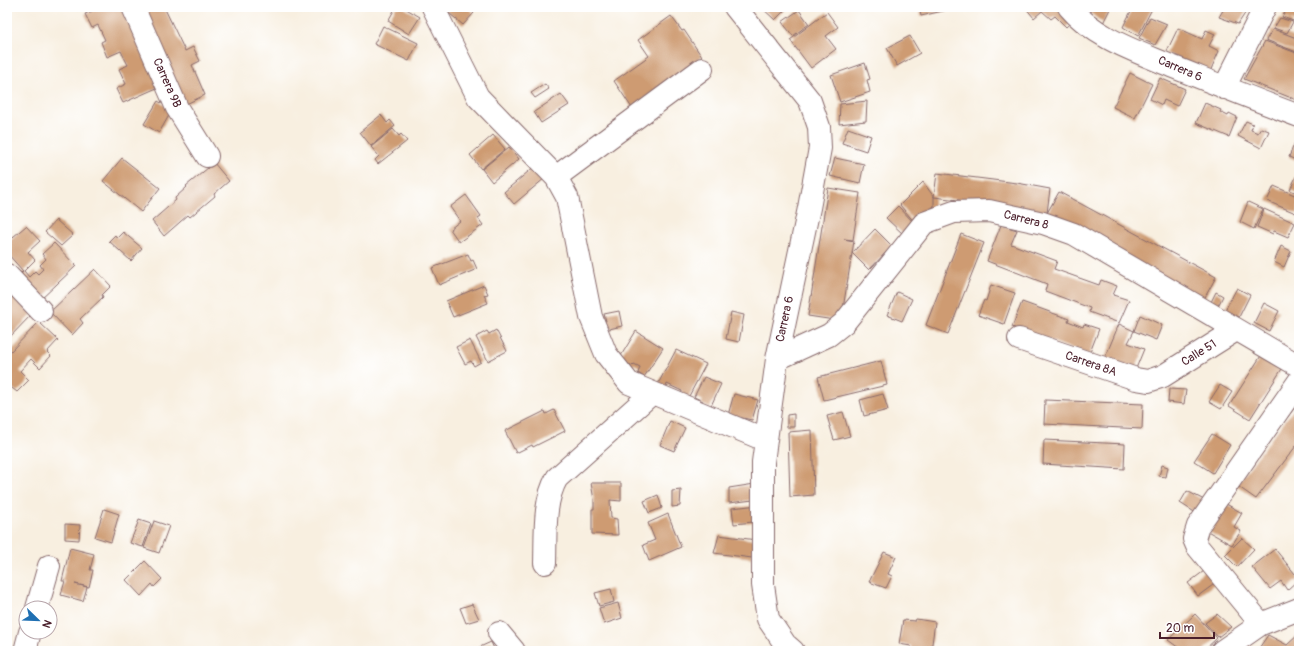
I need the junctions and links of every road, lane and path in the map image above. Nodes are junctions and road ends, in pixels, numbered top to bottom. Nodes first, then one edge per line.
1 (133, 7) edge
2 (432, 7) edge
3 (735, 7) edge
4 (1070, 7) edge
5 (1265, 7) edge
6 (702, 69) dead end
7 (1224, 88) junction
8 (1299, 116) edge
9 (207, 156) dead end
10 (556, 177) junction
11 (7, 275) edge
12 (41, 311) dead end
13 (1236, 330) junction
14 (1019, 339) dead end
15 (777, 359) junction
16 (1299, 366) edge
17 (1163, 376) joint
18 (1299, 381) edge
19 (651, 394) junction
20 (765, 440) junction
21 (544, 563) dead end
22 (49, 566) dead end
23 (39, 600) edge
24 (1299, 609) edge
25 (1261, 624) junction
26 (499, 633) dead end
27 (28, 640) edge
28 (25, 651) edge
29 (514, 651) edge
30 (793, 651) edge
31 (1222, 651) edge

1 - 9 street, Carrera 9B
2 - 10 street
3 - 15 street, Carrera 6
4 - 7 street, Carrera 6
5 - 7 street
6 - 10 street
7 - 8 street, Carrera 6
10 - 19 street
11 - 12 street
13 - 15 street, Carrera 8
13 - 16 street, Carrera 8
13 - 17 street, Calle 51
14 - 17 street, Carrera 8A
15 - 20 street, Carrera 6
18 - 25 street
19 - 20 street
19 - 21 street
20 - 30 street, Carrera 6
22 - 23 street
24 - 25 street
25 - 31 street
26 - 29 street
27 - 28 street

